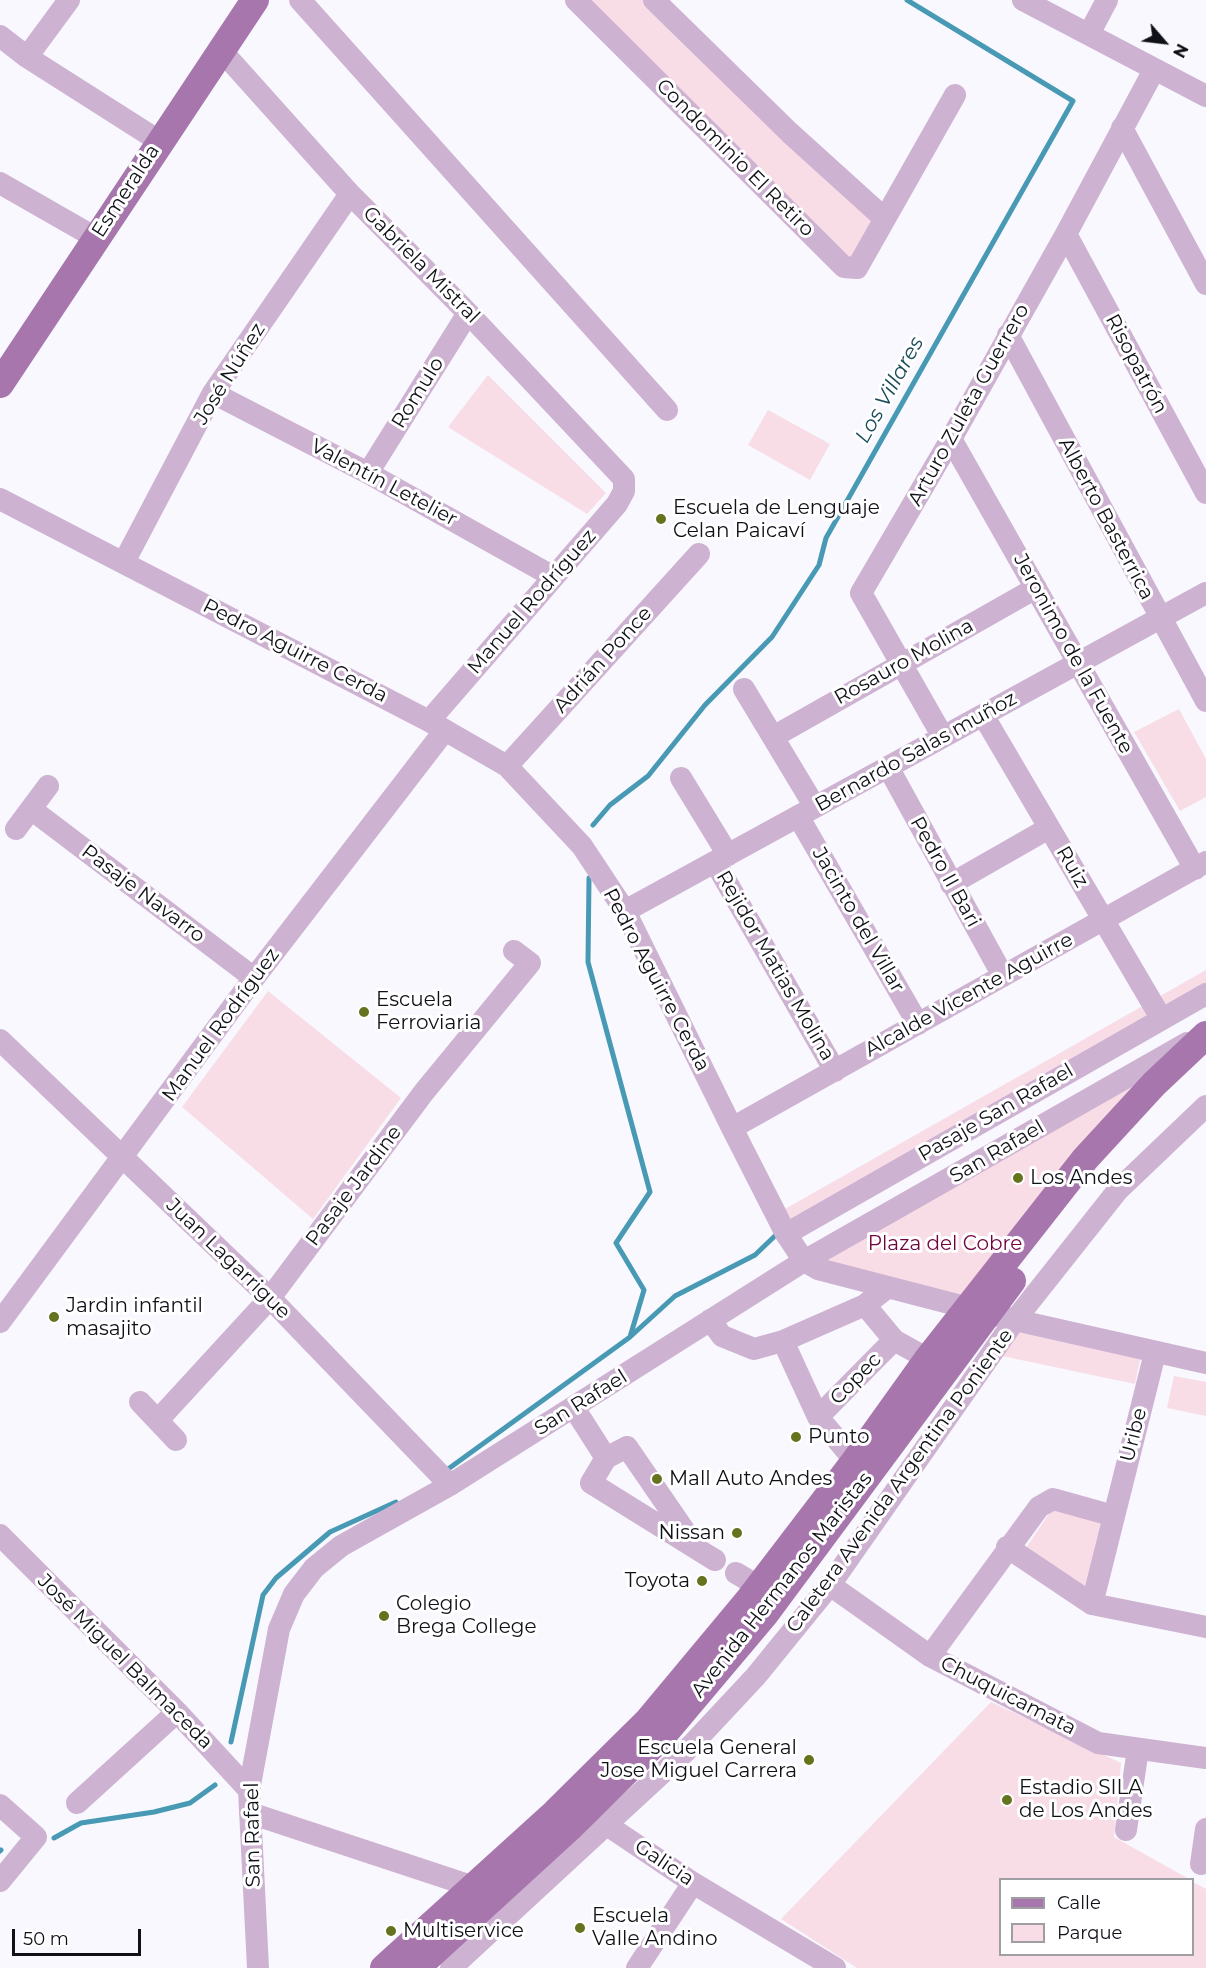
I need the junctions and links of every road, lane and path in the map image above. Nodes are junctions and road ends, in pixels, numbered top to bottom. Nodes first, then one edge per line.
1 (69, 0) edge
2 (255, 0) edge
3 (300, 0) edge
4 (576, 0) edge
5 (654, 0) edge
6 (1023, 0) edge
7 (1107, 0) edge
8 (1089, 34) junction
9 (0, 36) edge
10 (220, 49) junction
11 (27, 57) junction
12 (1154, 70) junction
13 (955, 95) dead end
14 (1206, 96) edge
15 (1122, 128) junction
16 (159, 141) junction
17 (0, 183) edge
18 (350, 194) junction
19 (885, 219) junction
20 (1066, 234) junction
21 (96, 238) junction
22 (1206, 284) edge
23 (468, 313) junction
24 (1008, 335) junction
25 (0, 384) edge
26 (213, 393) junction
27 (667, 410) dead end
28 (951, 439) junction
29 (368, 473) junction
30 (624, 479) joint
31 (1206, 493) edge
32 (0, 499) edge
33 (699, 554) dead end
34 (124, 562) junction
35 (552, 576) junction
36 (1036, 588) junction
37 (1206, 593) edge
38 (1159, 618) junction
39 (1078, 663) junction
40 (899, 664) junction
41 (744, 688) dead end
42 (1206, 701) edge
43 (983, 715) junction
44 (437, 725) junction
45 (773, 737) junction
46 (943, 737) junction
47 (507, 766) junction
48 (888, 767) junction
49 (681, 778) dead end
50 (48, 786) dead end
51 (31, 809) junction
52 (807, 812) junction
53 (1049, 828) junction
54 (16, 829) dead end
55 (721, 859) junction
56 (1200, 866) edge
57 (951, 884) junction
58 (625, 911) junction
59 (1103, 920) junction
60 (513, 951) dead end
61 (1003, 976) junction
62 (254, 978) junction
63 (1206, 994) edge
64 (1161, 1018) junction
65 (918, 1024) junction
66 (1206, 1034) edge
67 (0, 1040) edge
68 (1206, 1061) edge
69 (835, 1071) junction
70 (1206, 1106) edge
71 (732, 1128) junction
72 (123, 1159) junction
73 (786, 1234) junction
74 (804, 1261) junction
75 (888, 1287) junction
76 (270, 1298) junction
77 (865, 1305) junction
78 (991, 1313) junction
79 (711, 1320) junction
80 (0, 1322) edge
81 (783, 1341) junction
82 (894, 1341) junction
83 (1155, 1353) junction
84 (928, 1359) junction
85 (1206, 1363) edge
86 (140, 1402) dead end
87 (574, 1408) junction
88 (818, 1417) junction
89 (158, 1420) junction
90 (176, 1440) dead end
91 (606, 1458) junction
92 (855, 1461) junction
93 (450, 1485) junction
94 (1114, 1516) junction
95 (0, 1535) edge
96 (1007, 1547) junction
97 (830, 1585) junction
98 (1092, 1604) junction
99 (1206, 1626) edge
100 (930, 1656) junction
101 (177, 1712) junction
102 (1138, 1749) junction
103 (1206, 1758) edge
104 (249, 1790) junction
105 (77, 1803) dead end
106 (0, 1805) edge
107 (250, 1813) junction
108 (596, 1818) junction
109 (1206, 1829) edge
110 (1126, 1830) dead end
111 (1201, 1864) dead end
112 (0, 1881) edge
113 (693, 1883) junction
114 (474, 1887) junction
115 (432, 1959) edge
116 (829, 1966) edge
117 (258, 1968) edge
118 (384, 1968) edge
119 (637, 1968) edge

1 - 11 street
2 - 10 main road, Esmeralda
3 - 27 street
4 - 19 street, Condominio El Retiro
5 - 19 street
6 - 8 street
7 - 8 street
8 - 12 street
9 - 11 street
10 - 16 main road, Esmeralda
10 - 18 street, Gabriela Mistral
11 - 16 street
12 - 14 street
12 - 15 street, Arturo Zuleta Guerrero
13 - 19 street, Condominio El Retiro
15 - 20 street, Arturo Zuleta Guerrero
15 - 22 street
16 - 21 main road, Esmeralda
17 - 21 street
18 - 23 street, Gabriela Mistral
18 - 26 street, José Núñez
20 - 24 street, Arturo Zuleta Guerrero
20 - 31 street, Risopatrón
21 - 25 main road, Esmeralda
23 - 29 street, Romulo
23 - 30 street, Gabriela Mistral
24 - 28 street, Arturo Zuleta Guerrero
24 - 38 street, Alberto Basterrica
26 - 29 street, Valentín Letelier
26 - 34 street, José Núñez
28 - 36 street, Jeronimo de la Fuente
28 - 40 street, Arturo Zuleta Guerrero
29 - 35 street, Valentín Letelier
30 - 35 street, Manuel Rodríguez
32 - 34 street, Pedro Aguirre Cerda
33 - 47 street, Adrián Ponce
34 - 44 street, Pedro Aguirre Cerda
35 - 44 street, Manuel Rodríguez
36 - 39 street, Jeronimo de la Fuente
36 - 40 street, Rosauro Molina
37 - 38 street, Bernardo Salas muñoz
38 - 39 street, Bernardo Salas muñoz
38 - 42 street, Alberto Basterrica
39 - 43 street, Bernardo Salas muñoz
39 - 56 street, Jeronimo de la Fuente
40 - 45 street, Rosauro Molina
40 - 46 street, Arturo Zuleta Guerrero
41 - 45 street, Jacinto del Villar
43 - 46 street, Bernardo Salas muñoz
43 - 53 street, Ruiz
44 - 47 street, Pedro Aguirre Cerda
44 - 62 street, Manuel Rodríguez
45 - 52 street, Jacinto del Villar
46 - 48 street, Bernardo Salas muñoz
47 - 58 street, Pedro Aguirre Cerda
48 - 52 street, Bernardo Salas muñoz
48 - 57 street, Pedro II Bari
49 - 55 street, Rejidor Matias Molina
50 - 51 street
51 - 54 street
51 - 62 street, Pasaje Navarro
52 - 55 street, Bernardo Salas muñoz
52 - 65 street, Jacinto del Villar
53 - 57 street
53 - 59 street, Ruiz
55 - 58 street, Bernardo Salas muñoz
55 - 69 street, Rejidor Matias Molina
56 - 59 street, Alcalde Vicente Aguirre
57 - 61 street, Pedro II Bari
58 - 71 street, Pedro Aguirre Cerda
59 - 61 street, Alcalde Vicente Aguirre
59 - 64 street, Ruiz
60 - 76 street, Pasaje Jardine
61 - 65 street, Alcalde Vicente Aguirre
62 - 72 street, Manuel Rodríguez
63 - 64 street, Pasaje San Rafael
64 - 73 street, Pasaje San Rafael
65 - 69 street, Alcalde Vicente Aguirre
66 - 74 street, San Rafael
66 - 78 main road, Avenida Hermanos Maristas
67 - 72 street, Juan Lagarrigue
68 - 78 main road, Avenida Hermanos Maristas
69 - 71 street, Alcalde Vicente Aguirre
70 - 78 street, Caletera Avenida Argentina Poniente
71 - 73 street, Pedro Aguirre Cerda
72 - 76 street, Juan Lagarrigue
72 - 80 street, Manuel Rodríguez
73 - 74 street, Pedro Aguirre Cerda
74 - 75 street
74 - 79 street, San Rafael
75 - 77 street
75 - 78 street
76 - 89 street, Pasaje Jardine
76 - 93 street, Juan Lagarrigue
77 - 81 street
77 - 82 street, Copec
78 - 83 street
78 - 84 main road, Avenida Hermanos Maristas
78 - 97 street, Caletera Avenida Argentina Poniente
78 - 108 main road, Avenida Hermanos Maristas
79 - 81 street
79 - 87 street, San Rafael
81 - 88 street, Copec
82 - 84 street, Copec
82 - 88 street, Copec
83 - 85 street
83 - 94 street, Uribe
84 - 92 main road, Avenida Hermanos Maristas
86 - 89 street
87 - 91 street
87 - 93 street, San Rafael
88 - 92 street, Copec
89 - 90 street
91 - 91 street
92 - 114 main road, Avenida Hermanos Maristas
93 - 104 street, San Rafael
94 - 96 street
94 - 98 street, Uribe
95 - 101 street, José Miguel Balmaceda
96 - 98 street
96 - 100 street
97 - 100 street, Chuquicamata
97 - 108 street, Caletera Avenida Argentina Poniente
98 - 99 street
100 - 102 street, Chuquicamata
101 - 104 street, José Miguel Balmaceda
101 - 105 street
102 - 103 street, Chuquicamata
102 - 110 street
104 - 107 street, San Rafael
106 - 112 street
107 - 114 street
107 - 117 street, San Rafael
108 - 113 street, Galicia
108 - 115 main road, Avenida Hermanos Maristas
109 - 111 street
113 - 116 street, Galicia
113 - 119 street
114 - 115 main road, Avenida Hermanos Maristas
115 - 118 main road, Avenida Hermanos Maristas

